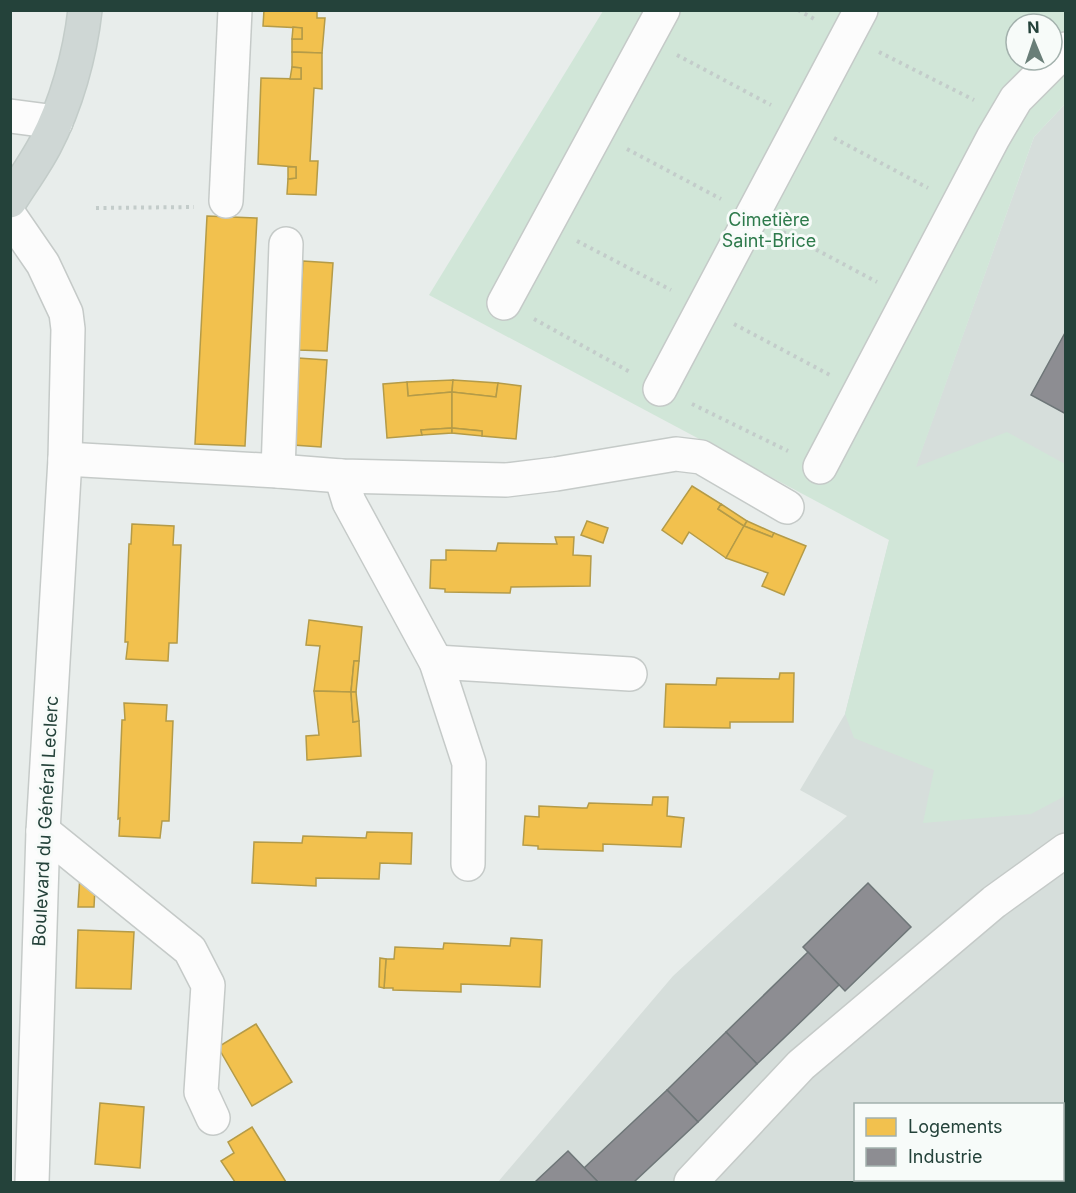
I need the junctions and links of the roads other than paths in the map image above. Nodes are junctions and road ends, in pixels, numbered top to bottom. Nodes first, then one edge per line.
1 (85, 10) edge
2 (235, 10) edge
3 (663, 10) edge
4 (854, 23) edge
5 (1065, 49) edge
6 (10, 117) edge
7 (56, 122) junction
8 (10, 201) edge
9 (226, 201) road end
10 (10, 216) edge
11 (286, 244) dead end
12 (504, 303) dead end
13 (660, 389) dead end
14 (65, 459) junction
15 (820, 467) dead end
16 (278, 471) junction
17 (341, 476) junction
18 (787, 507) dead end
19 (436, 662) junction
20 (630, 674) dead end
21 (43, 831) junction
22 (1065, 850) edge
23 (468, 864) dead end
24 (213, 1118) dead end
25 (32, 1182) edge
26 (691, 1182) edge

1 - 7 main road
2 - 9 street
3 - 12 street
4 - 13 street
5 - 15 street
6 - 7 street
7 - 8 main road
10 - 14 street, Boulevard du Général Leclerc
11 - 16 street
14 - 16 street
14 - 21 street, Boulevard du Général Leclerc
16 - 17 street
17 - 18 street
17 - 19 street
19 - 20 street
19 - 23 street
21 - 24 street
21 - 25 street, Boulevard du Général Leclerc
22 - 26 street

